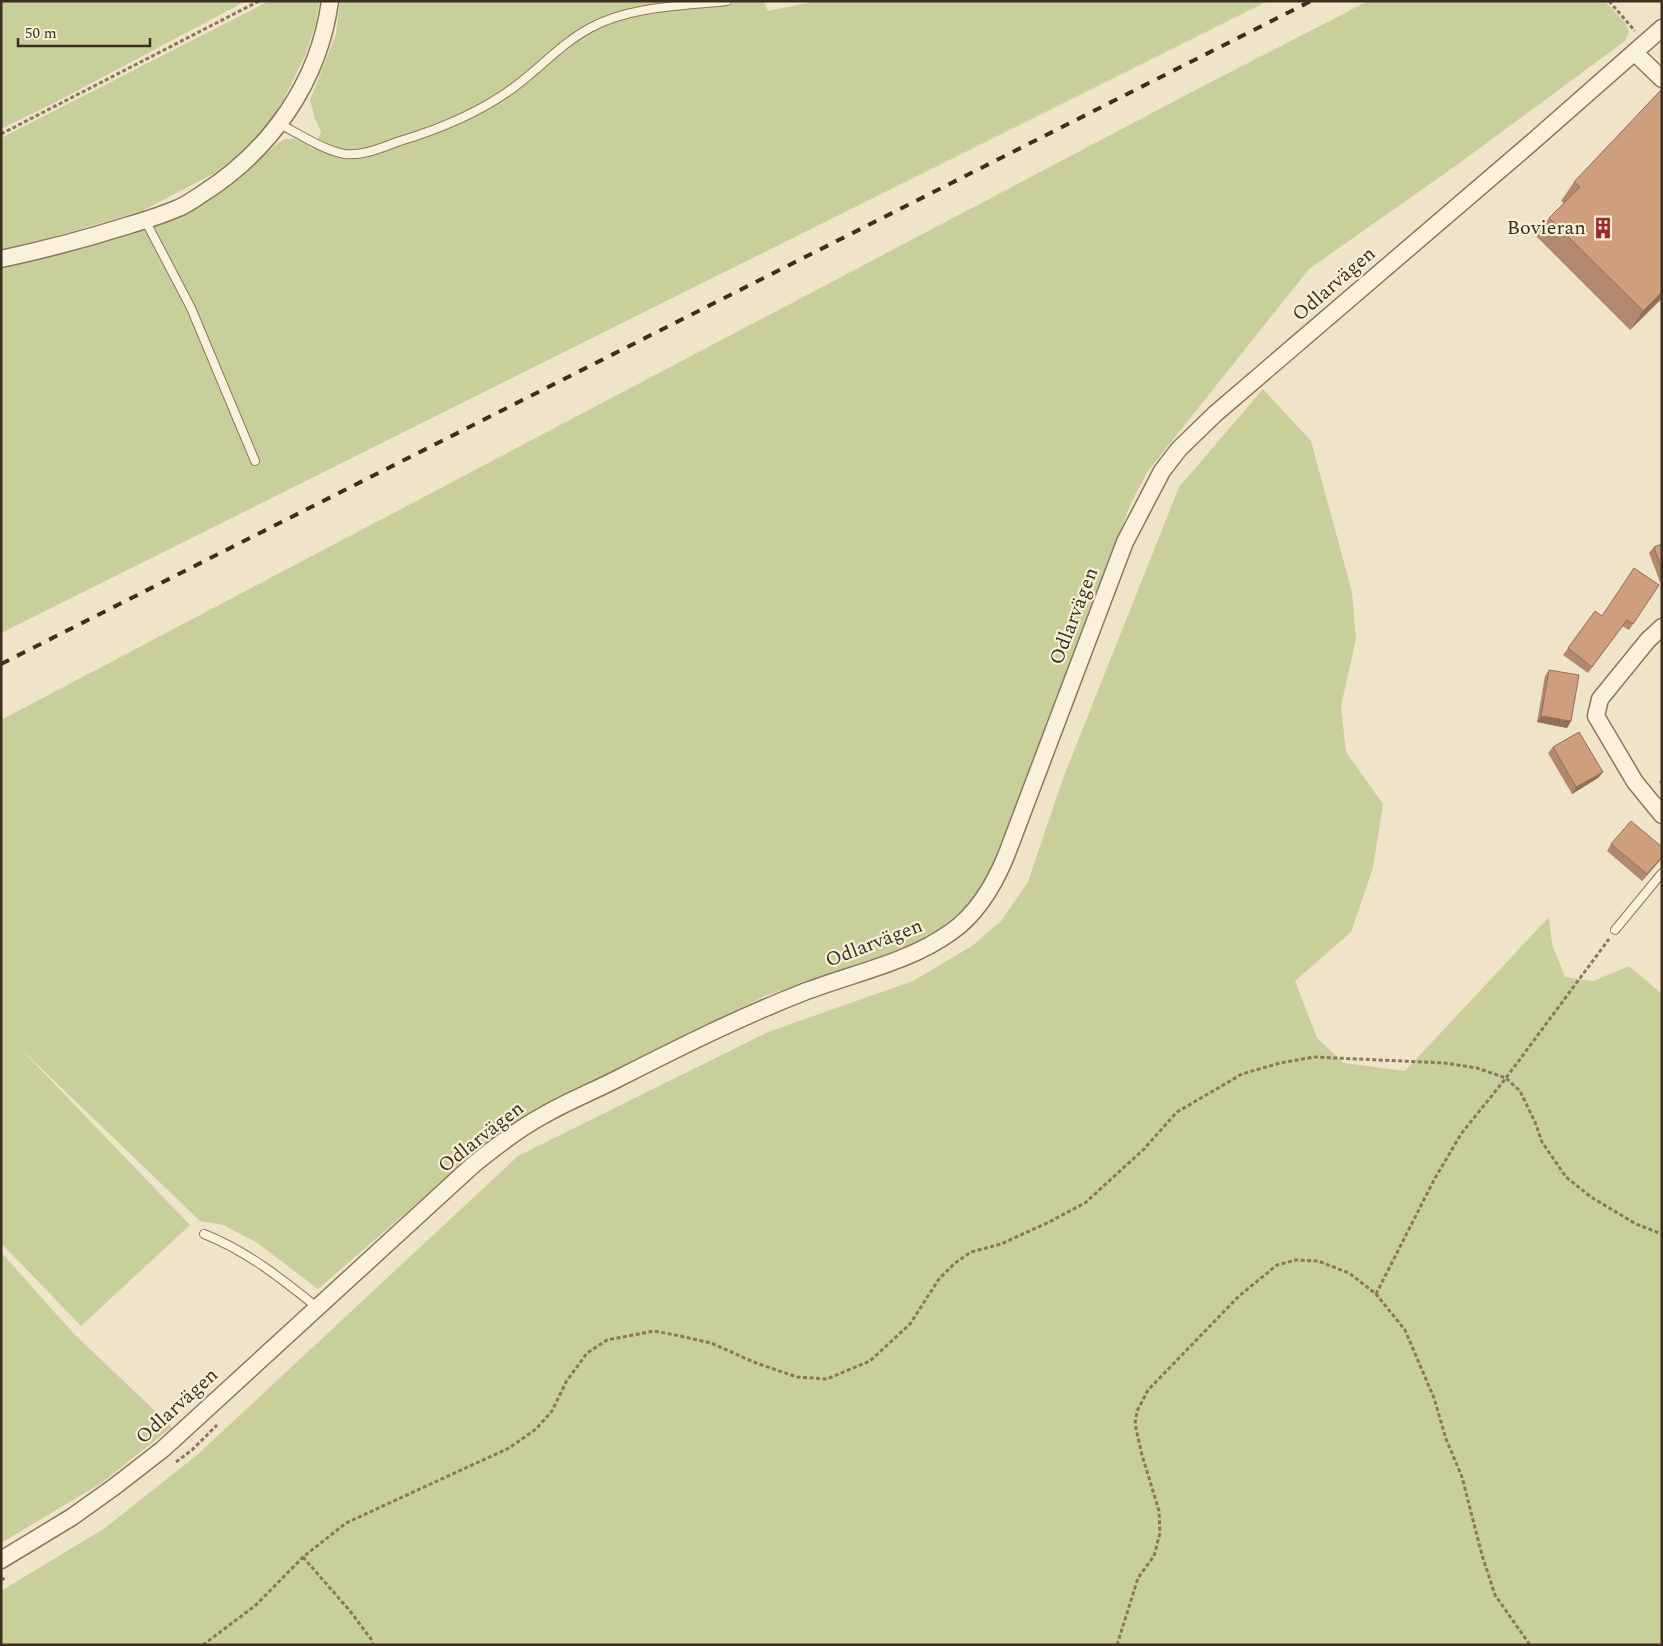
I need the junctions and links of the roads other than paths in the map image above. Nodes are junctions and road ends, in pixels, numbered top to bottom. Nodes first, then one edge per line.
1 (330, 1) edge
2 (727, 1) edge
3 (1662, 28) edge
4 (1641, 48) junction
5 (1662, 78) edge
6 (280, 124) junction
7 (145, 220) junction
8 (1, 259) edge
9 (255, 461) dead end
10 (1662, 627) edge
11 (1662, 815) edge
12 (1662, 873) edge
13 (1615, 930) road end
14 (204, 1234) dead end
15 (318, 1308) junction
16 (1, 1560) edge

1 - 6 street
2 - 6 lane
3 - 4 street, Odlarvägen
4 - 5 street
4 - 15 street, Odlarvägen
6 - 7 street
7 - 8 street
7 - 9 lane
10 - 11 street
12 - 13 lane
14 - 15 lane
15 - 16 street, Odlarvägen

